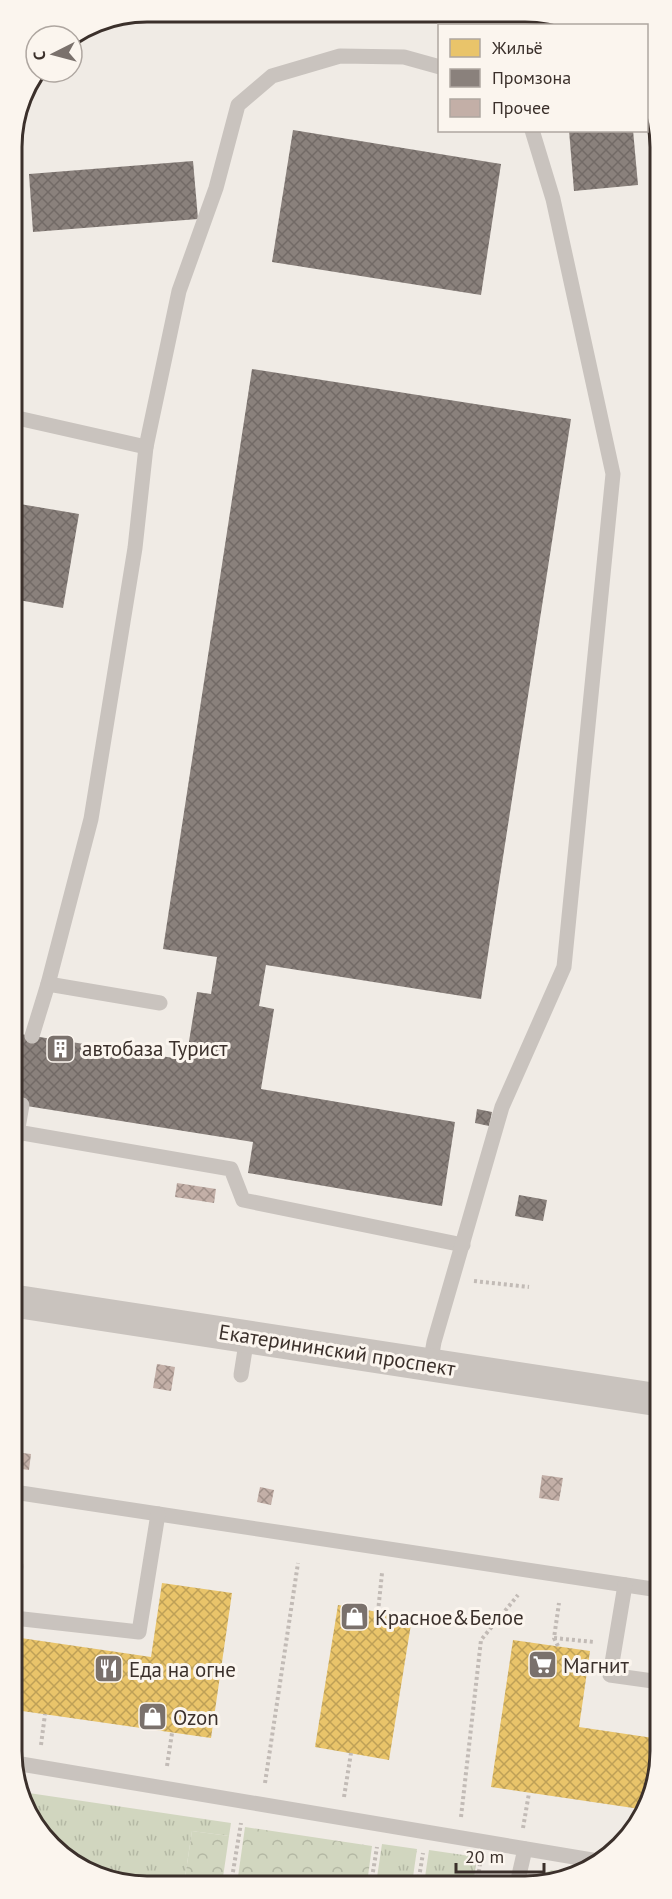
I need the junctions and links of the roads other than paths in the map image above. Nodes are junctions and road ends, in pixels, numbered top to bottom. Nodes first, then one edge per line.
1 (438, 66) edge
2 (533, 132) edge
3 (23, 419) edge
4 (146, 447) junction
5 (48, 984) junction
6 (160, 1004) dead end
7 (32, 1036) dead end
8 (22, 1133) edge
9 (463, 1245) junction
10 (22, 1301) edge
11 (247, 1336) junction
12 (430, 1365) junction
13 (241, 1375) dead end
14 (649, 1399) edge
15 (22, 1493) edge
16 (158, 1514) junction
17 (625, 1585) junction
18 (649, 1588) edge
19 (22, 1619) edge
20 (649, 1680) edge
21 (24, 1765) edge
22 (522, 1849) junction
23 (588, 1859) edge
24 (518, 1876) edge

1 - 4 lane
2 - 9 lane
3 - 4 lane
4 - 5 lane
5 - 6 lane
5 - 7 lane
8 - 9 lane
9 - 12 lane
10 - 11 street, Екатерининский проспект
11 - 12 street, Екатерининский проспект
11 - 13 lane
12 - 14 street, Екатерининский проспект
15 - 16 lane
16 - 17 lane
16 - 19 lane
17 - 18 lane
17 - 20 lane
21 - 22 lane
22 - 23 lane
22 - 24 lane

